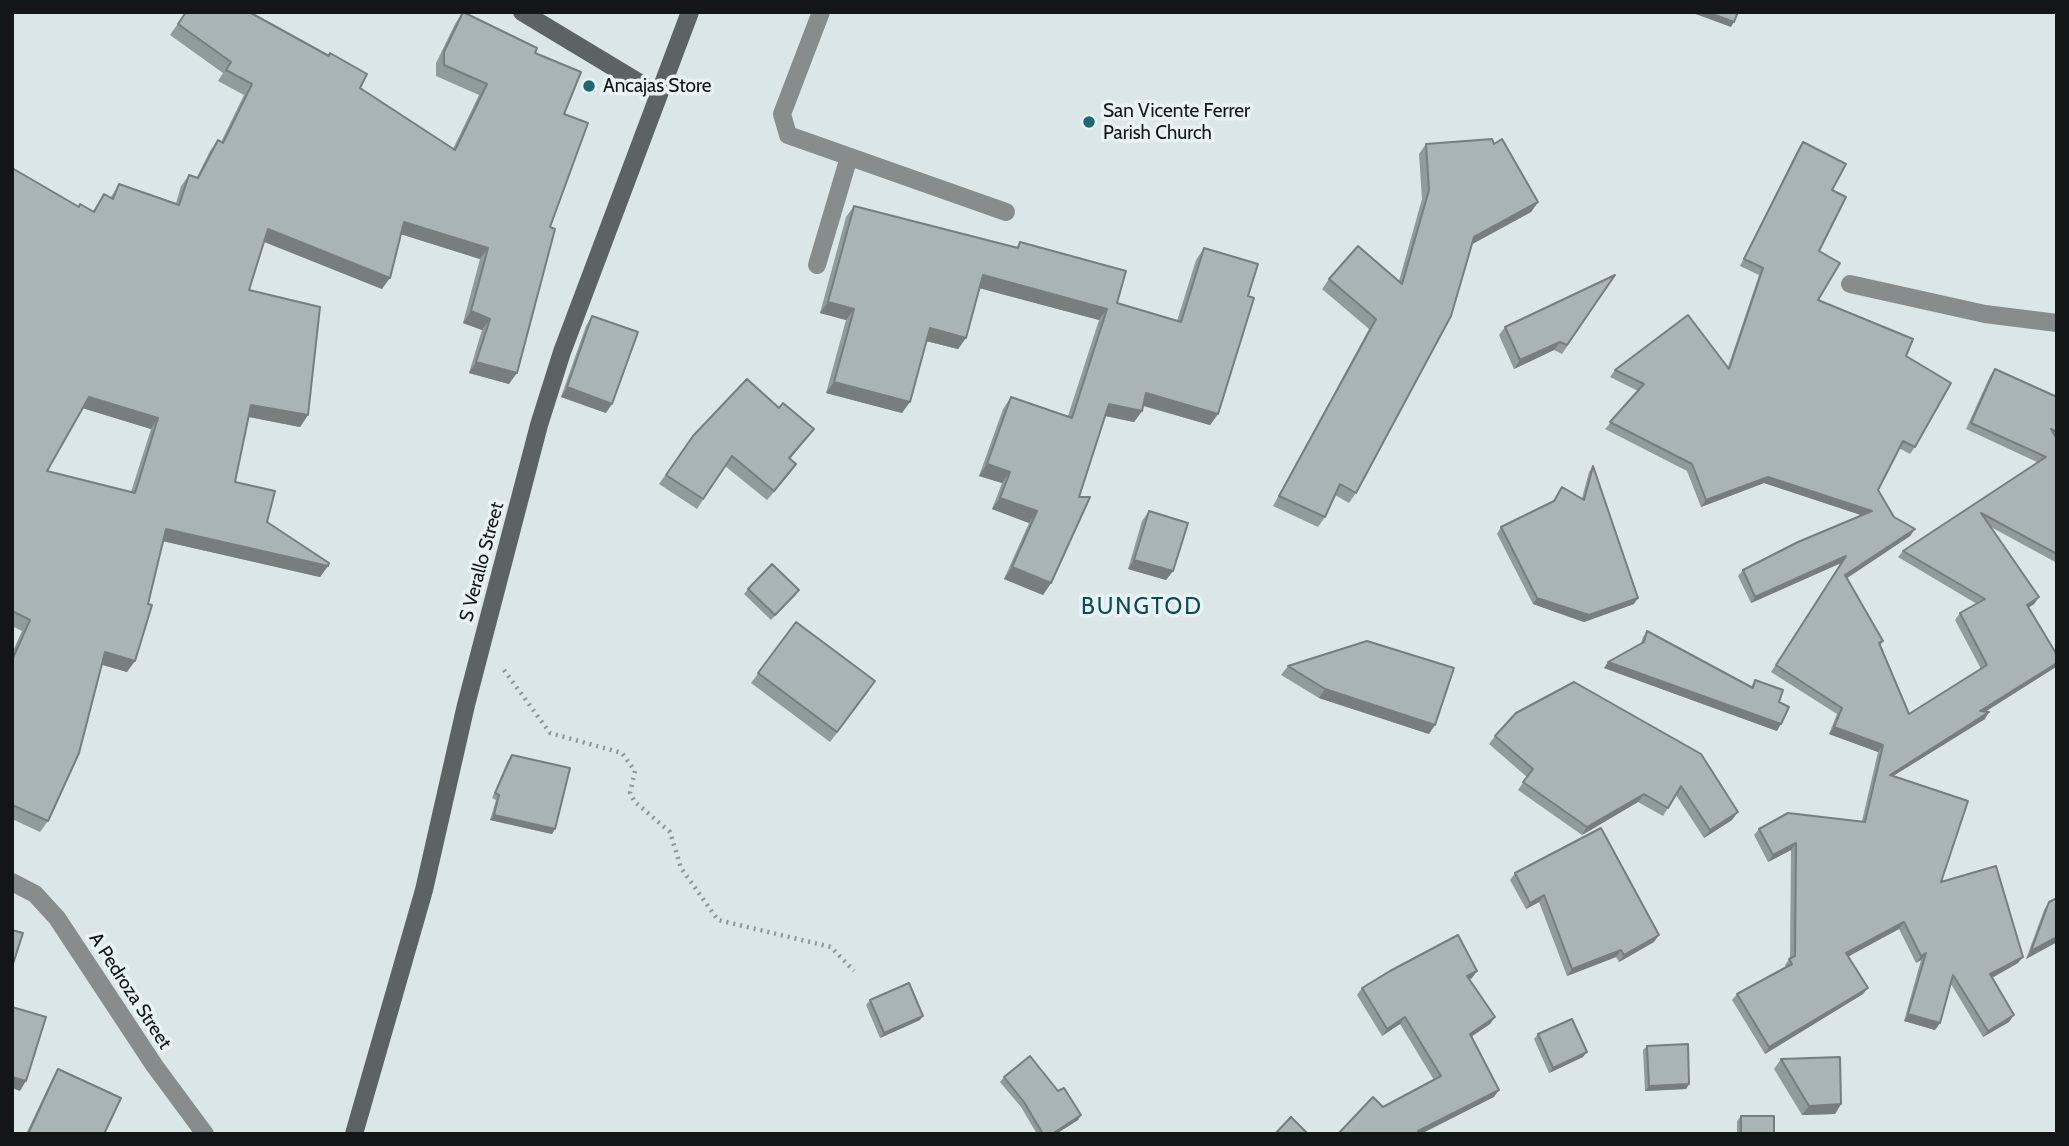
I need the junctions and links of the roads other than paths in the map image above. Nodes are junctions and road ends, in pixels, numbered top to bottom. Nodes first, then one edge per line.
1 (522, 12) edge
2 (690, 12) edge
3 (814, 13) edge
4 (658, 94) junction
5 (849, 157) junction
6 (1006, 212) dead end
7 (817, 265) dead end
8 (1850, 284) dead end
9 (2057, 323) edge
10 (12, 882) edge
11 (205, 1134) edge
12 (354, 1134) edge

1 - 4 street
2 - 4 street, S Verallo Street
3 - 5 street
4 - 12 street, S Verallo Street
5 - 6 street
5 - 7 street
8 - 9 street
10 - 11 street, A Pedroza Street

